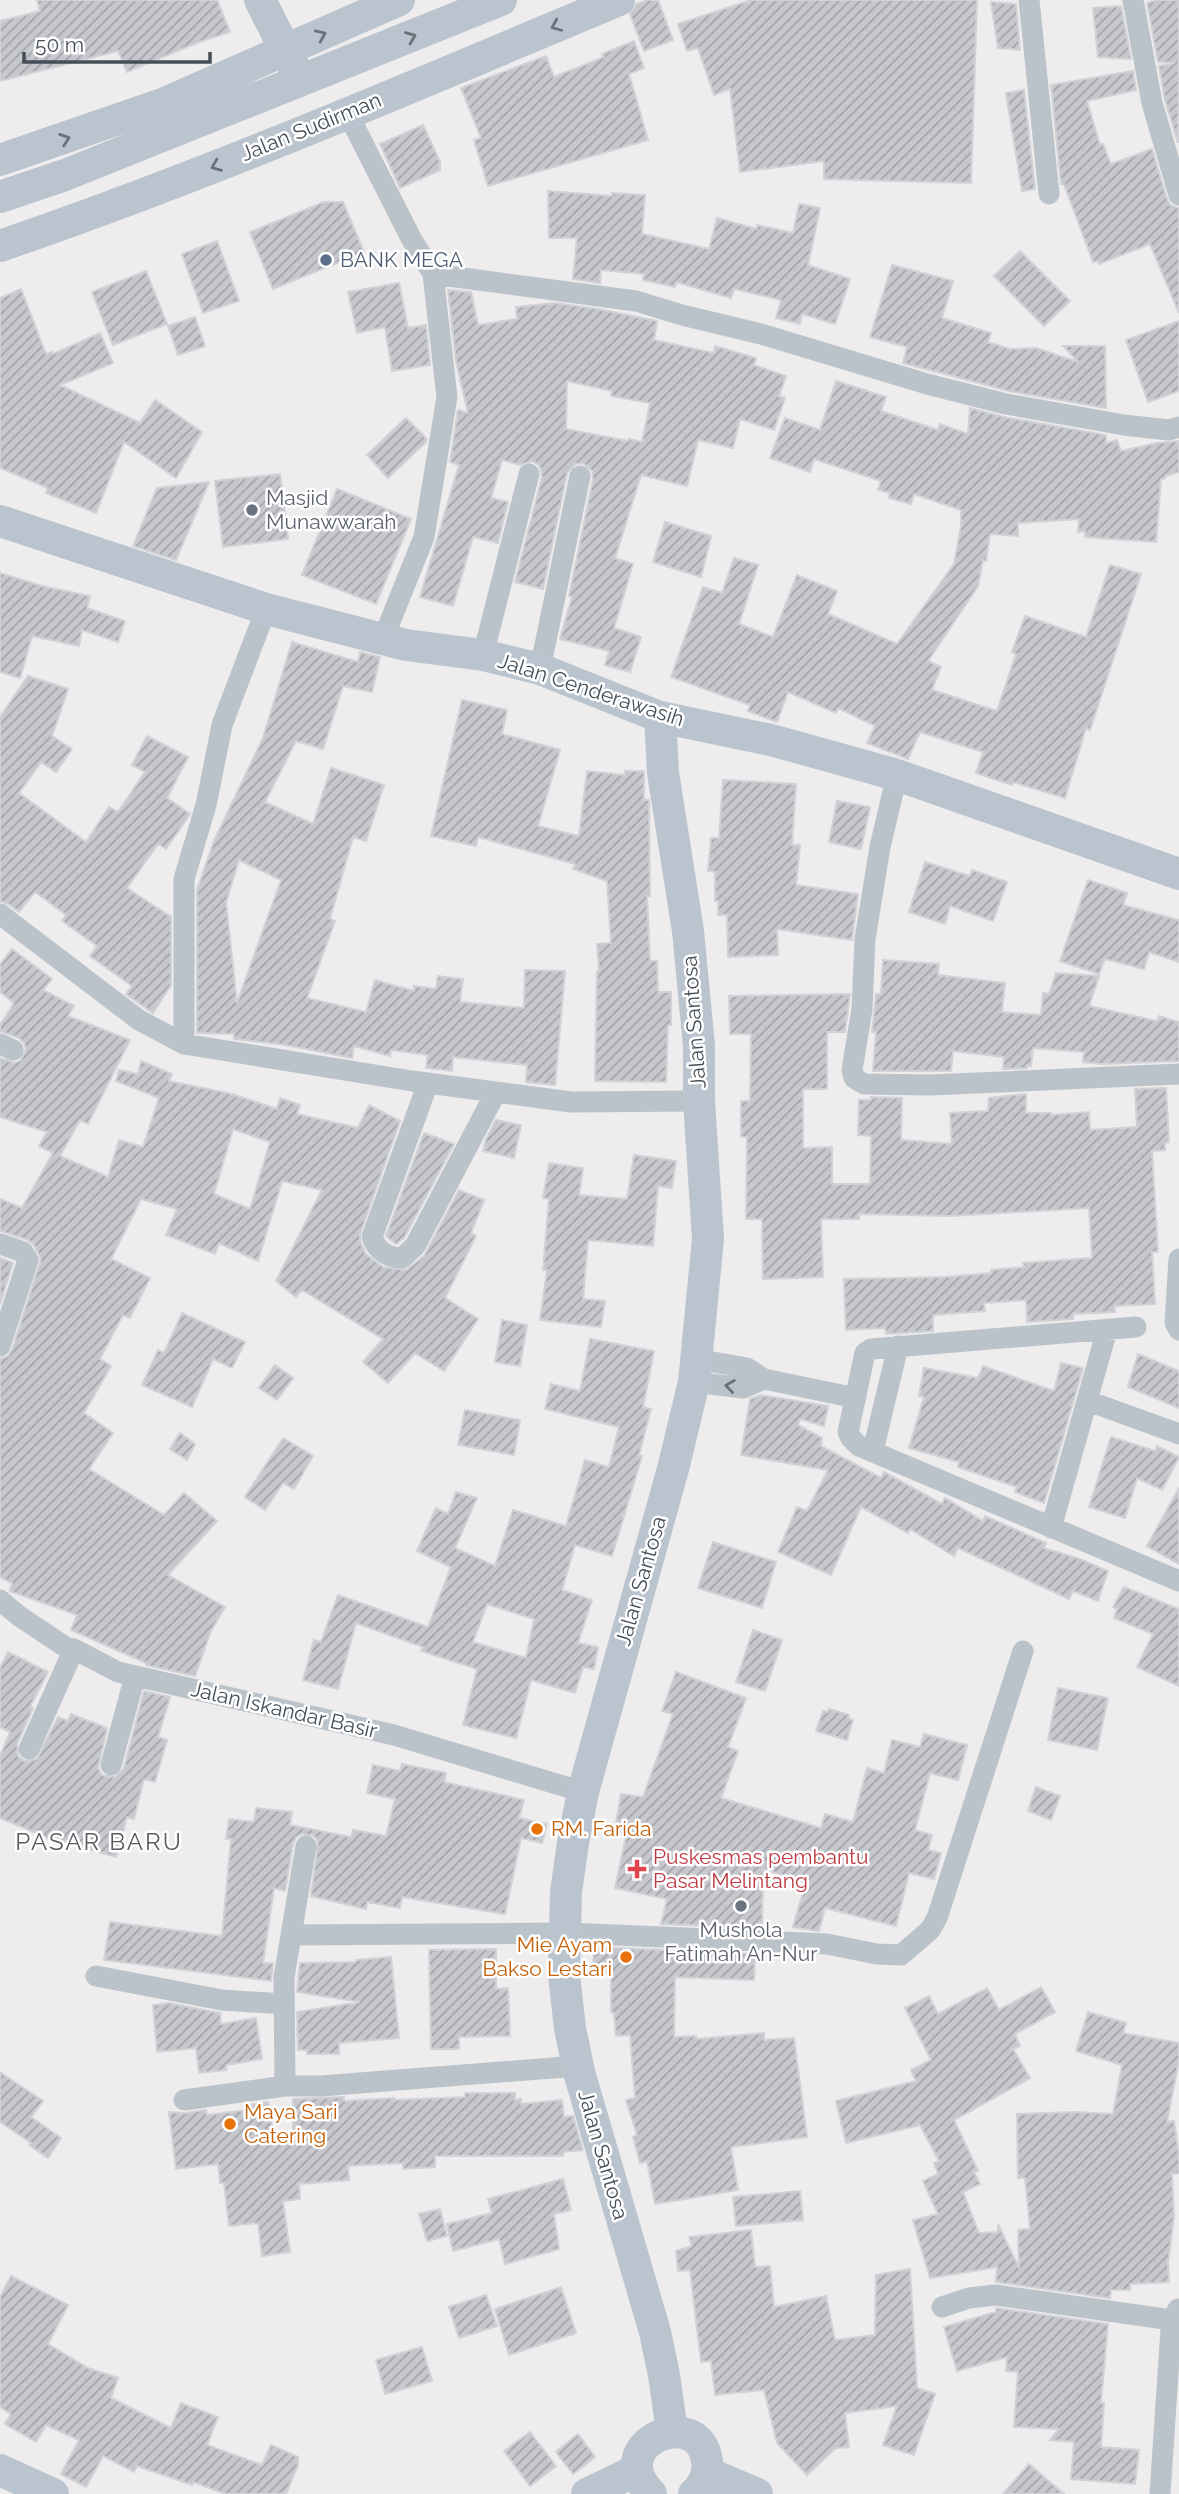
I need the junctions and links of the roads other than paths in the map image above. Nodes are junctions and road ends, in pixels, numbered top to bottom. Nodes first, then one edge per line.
1 (260, 0) edge
2 (399, 0) edge
3 (501, 0) edge
4 (619, 0) edge
5 (1030, 0) edge
6 (1133, 0) edge
7 (284, 51) junction
8 (302, 80) junction
9 (348, 114) junction
10 (0, 160) edge
11 (1049, 194) dead end
12 (1179, 195) edge
13 (0, 197) edge
14 (0, 246) edge
15 (433, 274) junction
16 (1179, 427) edge
17 (529, 474) dead end
18 (580, 476) dead end
19 (0, 521) edge
20 (266, 609) junction
21 (383, 639) junction
22 (483, 654) junction
23 (540, 669) junction
24 (660, 718) junction
25 (897, 775) junction
26 (1179, 874) edge
27 (0, 914) edge
28 (184, 1044) junction
29 (1179, 1074) edge
30 (428, 1083) junction
31 (496, 1092) junction
32 (699, 1101) junction
33 (0, 1244) edge
34 (1179, 1259) edge
35 (1136, 1327) dead end
36 (1107, 1330) junction
37 (1179, 1330) edge
38 (0, 1346) edge
39 (898, 1346) junction
40 (695, 1370) junction
41 (856, 1398) junction
42 (1088, 1401) junction
43 (1179, 1434) edge
44 (873, 1451) junction
45 (1051, 1528) junction
46 (1179, 1581) edge
47 (0, 1600) edge
48 (74, 1649) junction
49 (1023, 1651) dead end
50 (135, 1676) junction
51 (29, 1749) dead end
52 (111, 1766) dead end
53 (583, 1792) junction
54 (306, 1846) dead end
55 (566, 1933) junction
56 (291, 1935) junction
57 (96, 1976) dead end
58 (284, 2004) junction
59 (578, 2066) junction
60 (285, 2086) junction
61 (184, 2100) dead end
62 (942, 2307) dead end
63 (1175, 2313) edge
64 (672, 2431) junction
65 (0, 2470) edge
66 (644, 2482) edge
67 (701, 2483) edge
68 (54, 2494) edge
69 (587, 2494) edge
70 (757, 2494) edge
71 (1160, 2494) edge

1 - 7 street
7 -> 2 street
8 -> 3 street
4 -> 9 street, Jalan Sudirman
5 - 11 street
6 - 12 street
7 - 8 street
10 -> 7 street
8 - 13 street
9 -> 14 street, Jalan Sudirman
9 - 15 street
15 - 16 street
15 - 21 street
17 - 22 street
18 - 23 street
19 - 20 street, Jalan Cenderawasih
20 - 21 street, Jalan Cenderawasih
20 - 28 street
21 - 22 street, Jalan Cenderawasih
22 - 23 street, Jalan Cenderawasih
23 - 24 street, Jalan Cenderawasih
24 - 25 street, Jalan Cenderawasih
24 - 32 street, Jalan Santosa
25 - 26 street, Jalan Cenderawasih
25 - 29 street
27 - 28 street
28 - 30 street
30 - 31 street
30 - 31 street
31 - 32 street
32 - 40 street, Jalan Santosa
33 - 38 street
34 - 37 street
35 - 36 street
36 - 39 street
36 - 42 street
39 - 41 street
39 - 44 street
40 - 41 street
40 - 53 street, Jalan Santosa
41 - 44 street
42 - 43 street
42 - 45 street
44 - 45 street
45 - 46 street
47 - 48 street, Jalan Iskandar Basir
48 - 50 street, Jalan Iskandar Basir
48 - 51 street
49 - 55 street
50 - 52 street
50 - 53 street, Jalan Iskandar Basir
53 - 55 street, Jalan Santosa
54 - 56 street
55 - 56 street
55 - 59 street, Jalan Santosa
56 - 58 street
57 - 58 street
58 - 60 street
59 - 60 street
59 - 64 street, Jalan Santosa
60 - 61 street
62 - 63 street
63 - 71 street
64 - 66 street
64 - 67 street
65 - 68 street
66 - 69 street
67 - 70 street

